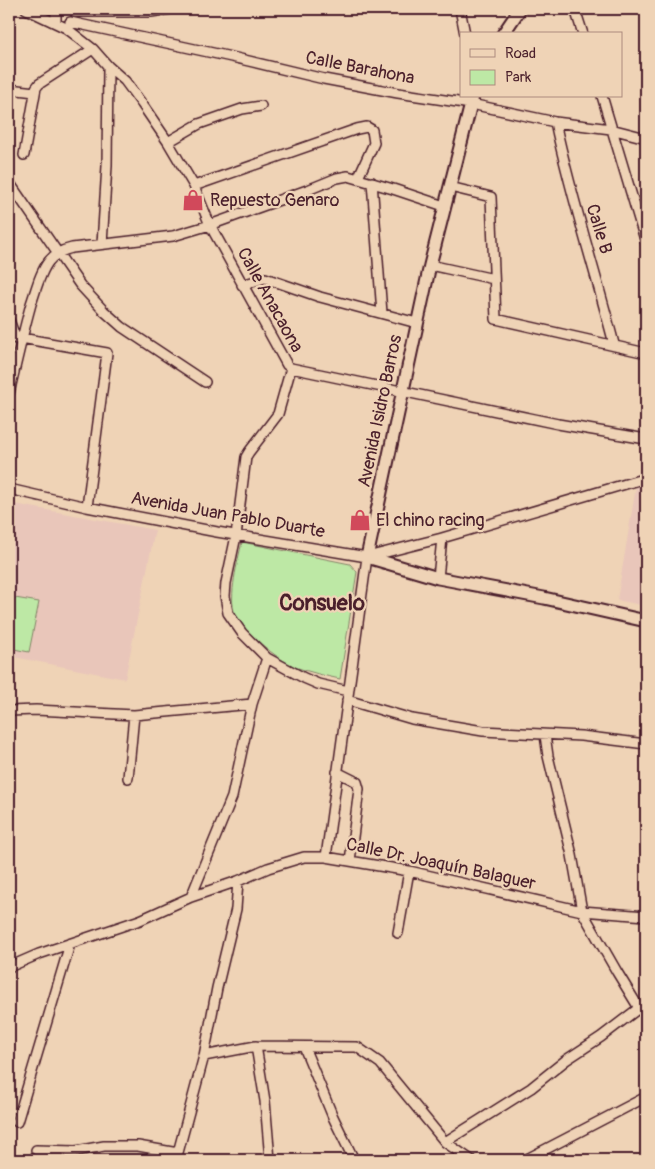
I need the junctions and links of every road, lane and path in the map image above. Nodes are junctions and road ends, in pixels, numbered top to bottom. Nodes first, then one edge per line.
1 (26, 9) edge
2 (56, 9) edge
3 (171, 9) edge
4 (460, 9) edge
5 (520, 9) edge
6 (575, 9) edge
7 (76, 10) edge
8 (56, 22) junction
9 (68, 25) junction
10 (465, 32) edge
11 (504, 32) edge
12 (582, 32) edge
13 (93, 49) junction
14 (108, 66) junction
15 (9, 89) edge
16 (35, 92) junction
17 (603, 98) edge
18 (472, 100) edge
19 (261, 106) dead end
20 (555, 122) junction
21 (611, 129) junction
22 (646, 138) edge
23 (168, 142) junction
24 (24, 155) dead end
25 (358, 178) junction
26 (9, 182) edge
27 (372, 182) junction
28 (194, 186) junction
29 (450, 187) junction
30 (444, 206) junction
31 (210, 225) junction
32 (646, 243) edge
33 (102, 244) junction
34 (58, 253) junction
35 (430, 264) junction
36 (494, 279) junction
37 (242, 285) junction
38 (382, 313) junction
39 (9, 320) edge
40 (417, 323) junction
41 (17, 339) edge
42 (614, 344) junction
43 (646, 353) edge
44 (291, 368) junction
45 (205, 382) dead end
46 (402, 391) junction
47 (9, 394) edge
48 (646, 439) edge
49 (646, 478) edge
50 (9, 489) edge
51 (87, 507) junction
52 (236, 536) junction
53 (442, 538) junction
54 (367, 557) junction
55 (438, 578) junction
56 (646, 621) edge
57 (267, 658) junction
58 (347, 695) junction
59 (252, 704) junction
60 (9, 712) edge
61 (134, 716) junction
62 (545, 735) junction
63 (646, 744) edge
64 (337, 772) junction
65 (128, 778) dead end
66 (326, 857) junction
67 (350, 861) junction
68 (410, 870) junction
69 (238, 881) junction
70 (191, 897) junction
71 (582, 911) junction
72 (646, 916) edge
73 (398, 933) dead end
74 (70, 944) junction
75 (9, 967) edge
76 (639, 1008) junction
77 (646, 1015) edge
78 (256, 1046) junction
79 (304, 1047) junction
80 (204, 1056) junction
81 (646, 1097) edge
82 (17, 1122) dead end
83 (445, 1142) junction
84 (36, 1150) dead end
85 (177, 1157) edge
86 (270, 1160) edge
87 (354, 1160) edge
88 (472, 1160) edge
89 (525, 1160) edge

1 - 8 street, Calle Barahona
2 - 8 street
3 - 7 street
4 - 10 street
5 - 11 street
6 - 12 street
7 - 9 street
8 - 9 street, Calle Barahona
9 - 13 street, Calle Anacaona
9 - 18 street, Calle Barahona
13 - 14 street, Calle Anacaona
13 - 16 street
14 - 23 street, Calle Anacaona
14 - 33 street
15 - 16 street
16 - 24 street
17 - 21 street
18 - 20 street, Calle Barahona
18 - 29 street, Avenida Isidro Barros
19 - 23 street
20 - 21 street, Calle Barahona
20 - 42 street, Calle B
21 - 22 street, Calle Barahona
21 - 32 street
23 - 28 street, Calle Anacaona
25 - 27 street
25 - 28 street
25 - 31 street
26 - 34 street
27 - 30 street
27 - 38 street
28 - 31 street, Calle Anacaona
29 - 30 street, Avenida Isidro Barros
29 - 36 street
30 - 35 street, Avenida Isidro Barros
31 - 33 street
31 - 37 street, Calle Anacaona
33 - 34 street
34 - 41 street
34 - 45 street
35 - 36 street
35 - 40 street, Avenida Isidro Barros
36 - 42 street
37 - 38 street
37 - 44 street, Calle Anacaona
38 - 40 street
39 - 41 street
40 - 46 street, Avenida Isidro Barros
41 - 47 street
41 - 51 street
42 - 43 street
44 - 46 street, Calle Anacaona
44 - 52 street
46 - 48 street, Calle Anacaona
46 - 54 street, Avenida Isidro Barros
49 - 53 street
50 - 51 street, Avenida Juan Pablo Duarte
51 - 52 street, Avenida Juan Pablo Duarte
52 - 54 street, Avenida Juan Pablo Duarte
52 - 57 street
53 - 54 street
53 - 55 street
54 - 55 street, Avenida Juan Pablo Duarte
54 - 58 street, Avenida Isidro Barros
55 - 56 street, Avenida Juan Pablo Duarte
57 - 58 street
57 - 59 street
58 - 62 street
58 - 64 street, Avenida Isidro Barros
59 - 61 street
59 - 70 street
60 - 61 street
61 - 65 street
62 - 63 street
62 - 71 street
64 - 66 street, Avenida Isidro Barros
64 - 67 street
66 - 67 street, Calle Dr. Joaquín Balaguer
66 - 69 street, Calle Dr. Joaquín Balaguer
67 - 68 street, Calle Dr. Joaquín Balaguer
68 - 71 street, Calle Dr. Joaquín Balaguer
68 - 73 street
69 - 70 street, Calle Dr. Joaquín Balaguer
69 - 80 street
70 - 74 street, Calle Dr. Joaquín Balaguer
71 - 72 street, Calle Dr. Joaquín Balaguer
71 - 76 street
74 - 75 street, Calle Dr. Joaquín Balaguer
74 - 82 street
76 - 77 street
76 - 83 street
78 - 79 street
78 - 80 street
78 - 86 street
79 - 83 street
79 - 87 street
80 - 85 street
81 - 89 street
83 - 88 street
84 - 85 street

